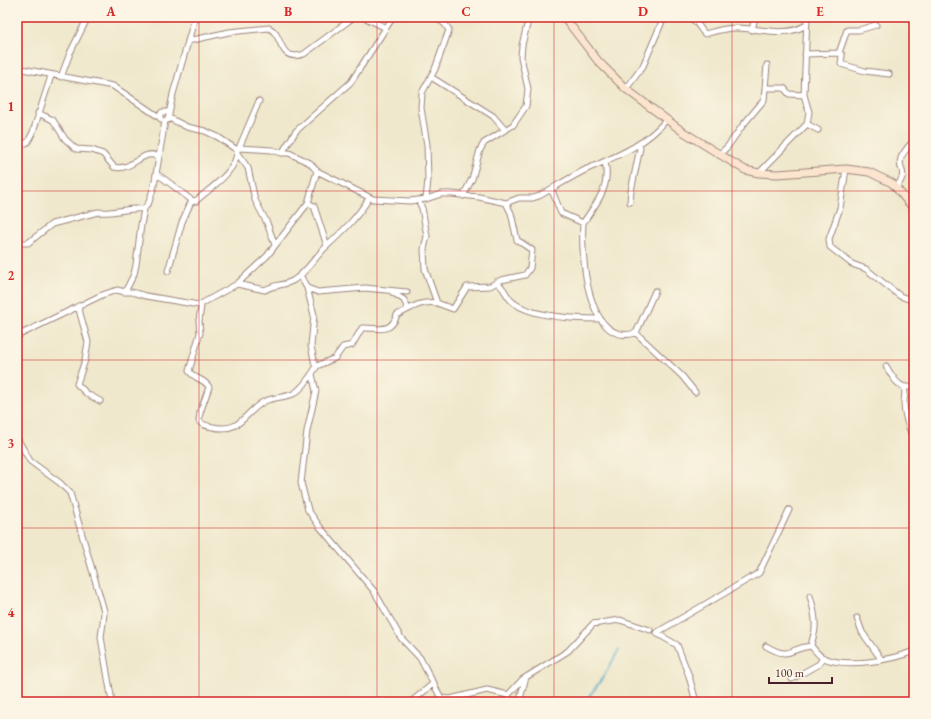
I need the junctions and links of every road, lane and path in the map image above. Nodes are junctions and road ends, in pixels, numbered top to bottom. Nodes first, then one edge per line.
1 (20, 17) edge
2 (88, 17) edge
3 (195, 17) edge
4 (354, 17) edge
5 (364, 17) edge
6 (393, 17) edge
7 (435, 17) edge
8 (529, 17) edge
9 (564, 17) edge
10 (664, 17) edge
11 (690, 17) edge
12 (755, 17) edge
13 (807, 17) edge
14 (17, 22) edge
15 (806, 25) junction
16 (876, 25) dead end
17 (386, 28) junction
18 (752, 30) junction
19 (188, 41) junction
20 (839, 53) junction
21 (805, 54) junction
22 (767, 65) dead end
23 (17, 68) edge
24 (889, 74) dead end
25 (51, 76) junction
26 (431, 77) junction
27 (61, 78) junction
28 (766, 88) junction
29 (626, 89) junction
30 (804, 95) junction
31 (259, 101) dead end
32 (38, 113) junction
33 (160, 117) junction
34 (167, 117) junction
35 (667, 119) junction
36 (807, 124) junction
37 (505, 130) junction
38 (818, 130) dead end
39 (914, 140) edge
40 (17, 147) edge
41 (635, 147) junction
42 (238, 150) junction
43 (282, 153) junction
44 (719, 155) junction
45 (159, 157) junction
46 (605, 162) junction
47 (846, 169) junction
48 (317, 171) junction
49 (759, 173) junction
50 (156, 174) junction
51 (896, 188) junction
52 (549, 190) junction
53 (463, 196) junction
54 (369, 198) junction
55 (426, 199) junction
56 (197, 200) junction
57 (418, 200) junction
58 (630, 202) dead end
59 (308, 203) junction
60 (506, 203) junction
61 (913, 206) edge
62 (144, 209) junction
63 (583, 223) junction
64 (17, 243) edge
65 (274, 245) junction
66 (327, 246) junction
67 (168, 272) dead end
68 (300, 275) junction
69 (496, 282) junction
70 (237, 284) junction
71 (306, 288) junction
72 (124, 292) junction
73 (391, 292) junction
74 (407, 292) dead end
75 (655, 292) dead end
76 (914, 301) edge
77 (437, 302) junction
78 (200, 304) junction
79 (78, 306) junction
80 (408, 309) junction
81 (600, 319) junction
82 (636, 332) junction
83 (17, 336) edge
84 (317, 366) junction
85 (886, 366) dead end
86 (312, 374) junction
87 (904, 387) junction
88 (914, 389) edge
89 (695, 392) dead end
90 (100, 401) dead end
91 (17, 438) edge
92 (914, 440) edge
93 (789, 510) dead end
94 (810, 596) dead end
95 (857, 618) dead end
96 (650, 630) dead end
97 (766, 646) dead end
98 (812, 646) junction
99 (914, 651) edge
100 (824, 658) junction
101 (881, 659) junction
102 (526, 677) junction
103 (792, 680) dead end
104 (434, 683) junction
105 (508, 695) junction
106 (112, 702) edge
107 (411, 702) edge
108 (511, 702) edge
109 (520, 702) edge
110 (696, 702) edge

1 - 14 street
2 - 27 street
3 - 19 street
4 - 19 street
5 - 17 street
6 - 17 street
7 - 26 street
8 - 37 street
9 - 29 main road
10 - 29 street
11 - 18 street
12 - 18 street
13 - 15 street
15 - 18 street
15 - 21 street
16 - 20 street
17 - 43 street
19 - 34 street
20 - 21 street
20 - 24 street
21 - 30 street
22 - 28 street
23 - 25 street
25 - 27 street
25 - 32 street
26 - 37 street
26 - 55 street
27 - 33 street
28 - 30 street
28 - 44 street
29 - 35 main road
30 - 36 street
31 - 42 street
32 - 40 street
32 - 45 street
33 - 34 street
33 - 34 street
34 - 42 street
34 - 45 street
35 - 41 street
35 - 44 main road
36 - 38 street
36 - 49 street
37 - 53 street
39 - 51 street
41 - 46 street
41 - 58 street
42 - 43 street
42 - 56 street
42 - 65 street
43 - 48 street
44 - 49 main road
45 - 50 street
46 - 52 street
46 - 63 street
47 - 49 main road
47 - 51 main road
47 - 76 street
48 - 54 street
48 - 59 street
50 - 56 street
50 - 62 street
51 - 61 main road
52 - 60 street
52 - 63 street
53 - 55 street
53 - 60 street
54 - 57 street
54 - 66 street
55 - 57 street
56 - 67 street
57 - 77 street
59 - 65 street
59 - 66 street
60 - 69 street
62 - 64 street
62 - 72 street
63 - 81 street
65 - 70 street
66 - 68 street
68 - 70 street
68 - 71 street
69 - 77 street
69 - 81 street
70 - 78 street
71 - 73 street
71 - 84 street
72 - 78 street
72 - 79 street
73 - 74 street
73 - 80 street
75 - 82 street
77 - 80 street
78 - 86 street
79 - 83 street
79 - 90 street
80 - 84 street
81 - 82 street
82 - 89 street
84 - 86 street
85 - 87 street
86 - 104 street
87 - 88 street
87 - 92 street
91 - 106 street
93 - 110 street
94 - 98 street
95 - 101 street
96 - 102 street
97 - 98 street
98 - 100 street
99 - 101 street
100 - 101 street
100 - 103 street
102 - 105 street
102 - 109 street
104 - 105 street
104 - 107 street
105 - 108 street

